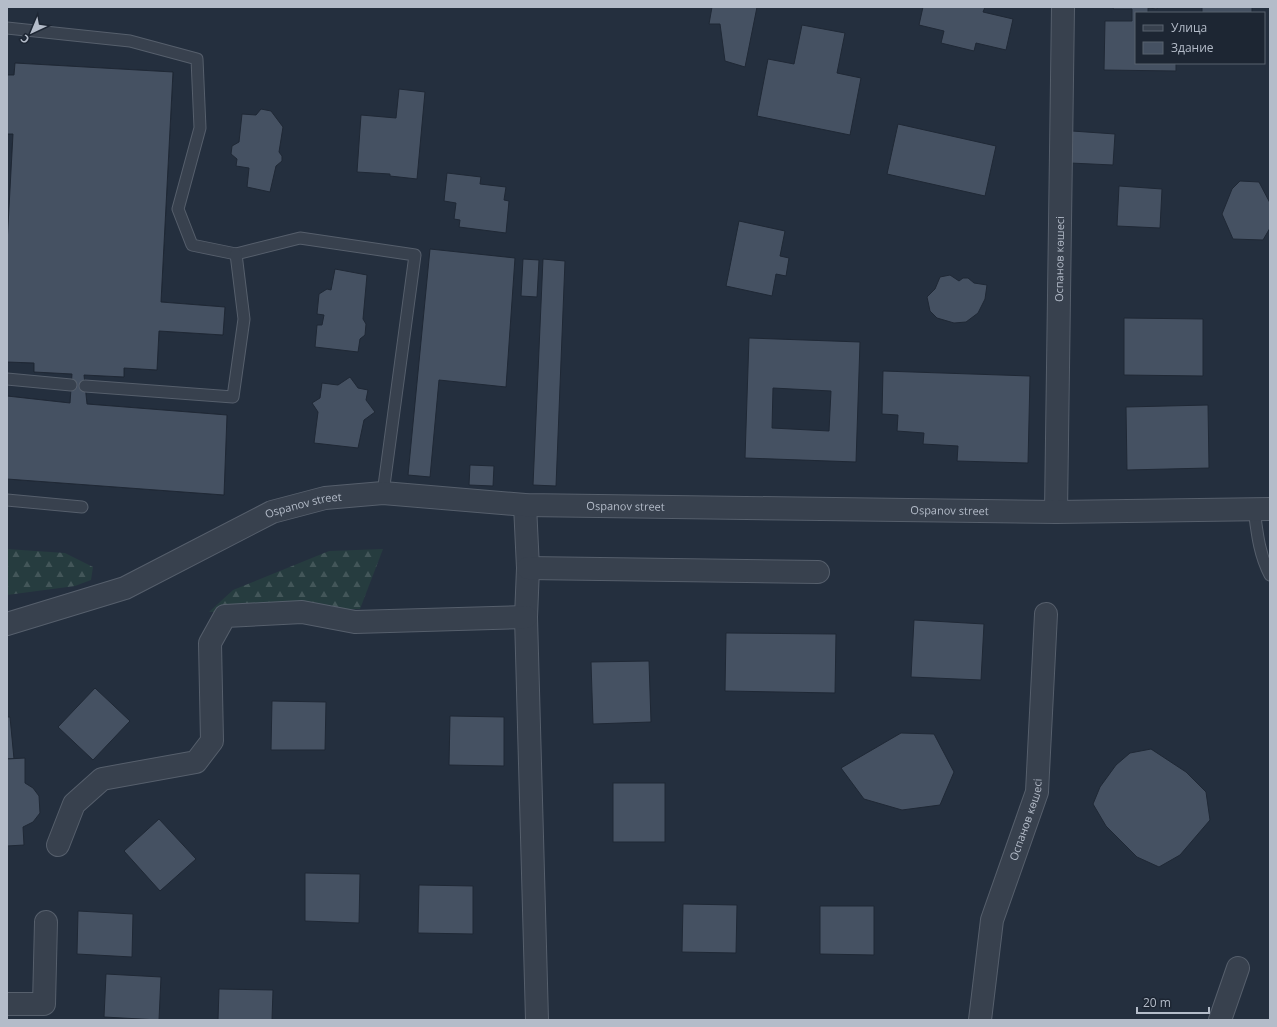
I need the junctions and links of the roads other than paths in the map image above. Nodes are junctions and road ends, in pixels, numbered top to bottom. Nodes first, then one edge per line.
1 (1062, 7) edge
2 (7, 28) edge
3 (236, 254) junction
4 (7, 379) edge
5 (71, 385) dead end
6 (85, 386) dead end
7 (383, 493) junction
8 (7, 500) edge
9 (525, 505) junction
10 (82, 507) dead end
11 (1262, 509) edge
12 (1056, 512) junction
13 (528, 568) junction
14 (818, 572) dead end
15 (1270, 575) edge
16 (1046, 614) dead end
17 (526, 616) junction
18 (7, 624) edge
19 (58, 845) dead end
20 (46, 922) dead end
21 (1238, 968) dead end
22 (7, 1004) edge
23 (537, 1020) edge
24 (980, 1020) edge
25 (1220, 1020) edge

1 - 12 street, Оспанов көшесі
2 - 3 lane
3 - 6 lane
3 - 7 lane
4 - 5 lane
7 - 9 street, Ospanov street
7 - 18 street, Ospanov street
8 - 10 lane
9 - 12 street, Ospanov street
9 - 13 street
11 - 12 street, Ospanov street
11 - 15 lane
13 - 14 street
13 - 17 street
16 - 24 street, Оспанов көшесі
17 - 19 street
17 - 23 street
20 - 22 street
21 - 25 street

